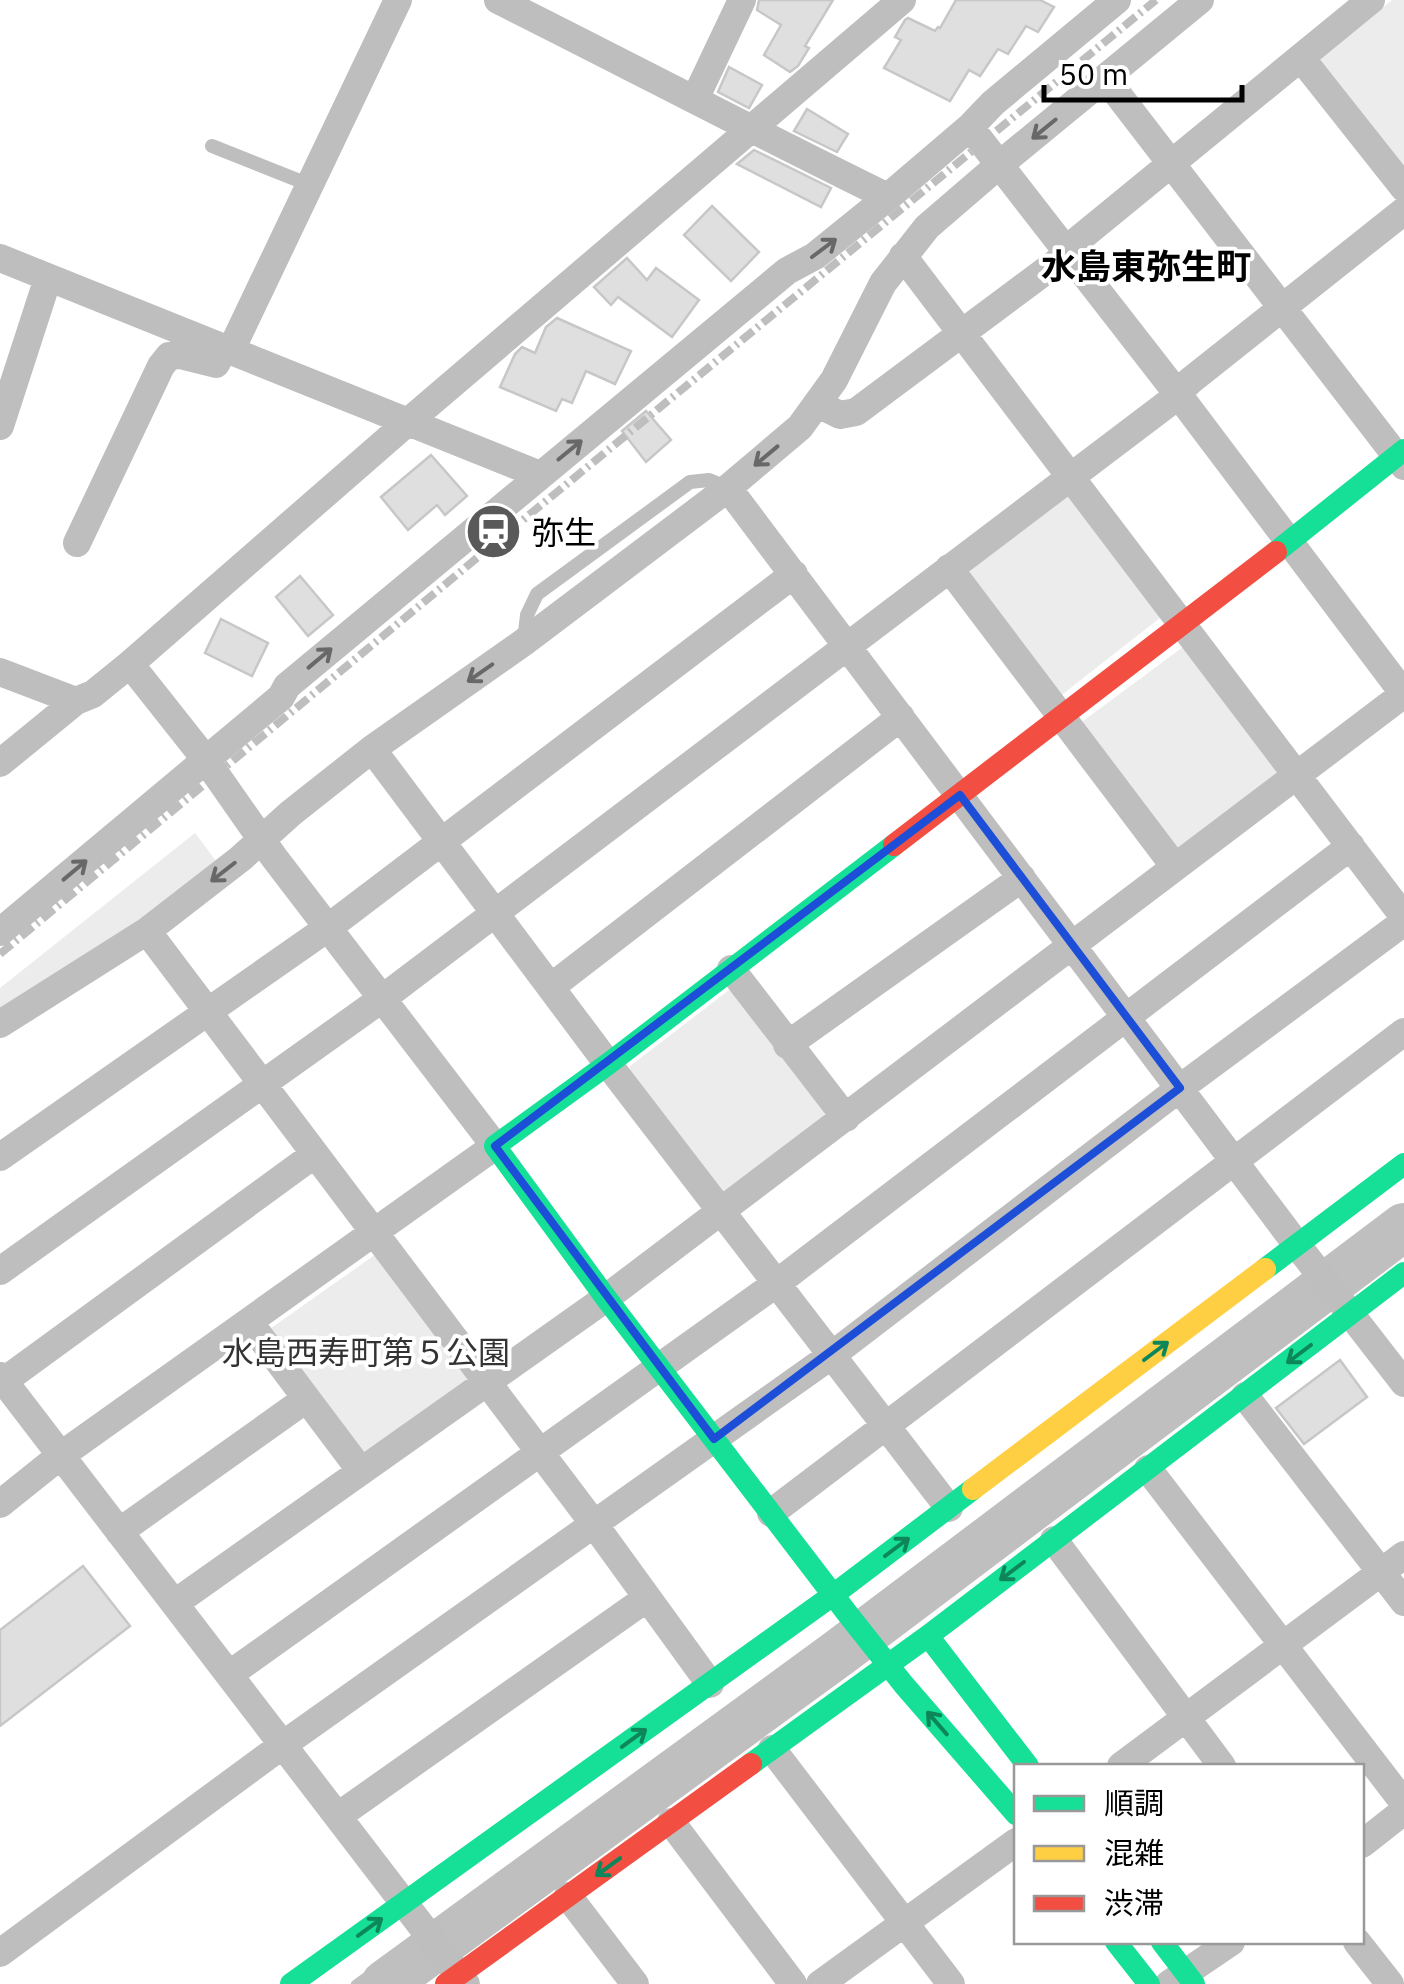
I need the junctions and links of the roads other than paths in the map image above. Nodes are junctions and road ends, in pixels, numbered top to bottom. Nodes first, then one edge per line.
1 (398, 0) edge
2 (498, 0) edge
3 (742, 0) edge
4 (902, 0) edge
5 (1117, 0) edge
6 (1200, 0) edge
7 (1372, 0) edge
8 (1301, 58) junction
9 (1106, 79) junction
10 (695, 99) junction
11 (970, 127) junction
12 (752, 131) junction
13 (212, 146) dead end
14 (1172, 164) junction
15 (999, 165) junction
16 (310, 186) junction
17 (1404, 188) edge
18 (888, 197) junction
19 (1404, 211) edge
20 (1067, 251) junction
21 (903, 256) junction
22 (0, 258) edge
23 (48, 278) junction
24 (1282, 307) junction
25 (963, 332) junction
26 (227, 349) junction
27 (1177, 393) junction
28 (818, 404) junction
29 (410, 421) junction
30 (0, 426) edge
31 (1401, 457) edge
32 (540, 475) junction
33 (1070, 477) junction
34 (728, 488) junction
35 (1289, 542) junction
36 (77, 543) dead end
37 (949, 568) junction
38 (794, 574) junction
39 (1181, 623) junction
40 (847, 645) junction
41 (130, 664) junction
42 (0, 672) edge
43 (76, 701) junction
44 (1061, 716) junction
45 (901, 717) junction
46 (372, 749) junction
47 (206, 760) junction
48 (0, 763) edge
49 (1296, 775) junction
50 (960, 795) junction
51 (261, 840) junction
52 (440, 840) junction
53 (1351, 846) junction
54 (1175, 867) junction
55 (1022, 878) junction
56 (494, 914) junction
57 (1404, 920) edge
58 (329, 927) junction
59 (147, 930) junction
60 (0, 932) edge
61 (1072, 945) junction
62 (731, 970) junction
63 (550, 987) junction
64 (382, 998) junction
65 (207, 1011) junction
66 (1126, 1016) junction
67 (0, 1024) edge
68 (1404, 1032) edge
69 (787, 1044) junction
70 (608, 1064) junction
71 (261, 1084) junction
72 (1180, 1088) junction
73 (846, 1118) junction
74 (495, 1146) junction
75 (314, 1154) junction
76 (0, 1157) edge
77 (1234, 1160) junction
78 (1404, 1164) edge
79 (722, 1212) junction
80 (374, 1233) junction
81 (1306, 1256) junction
82 (0, 1271) edge
83 (1404, 1273) edge
84 (777, 1283) junction
85 (606, 1298) junction
86 (1352, 1314) junction
87 (249, 1322) junction
88 (832, 1355) junction
89 (659, 1366) junction
90 (2, 1378) edge
91 (487, 1382) junction
92 (1404, 1383) edge
93 (1245, 1396) junction
94 (306, 1398) junction
95 (885, 1424) junction
96 (714, 1439) junction
97 (539, 1452) junction
98 (60, 1456) junction
99 (1148, 1469) junction
100 (361, 1472) junction
101 (0, 1504) edge
102 (949, 1508) junction
103 (770, 1512) junction
104 (594, 1524) junction
105 (119, 1532) junction
106 (1054, 1540) junction
107 (1404, 1555) edge
108 (1381, 1572) junction
109 (833, 1595) junction
110 (647, 1598) junction
111 (1404, 1602) edge
112 (175, 1603) junction
113 (928, 1636) junction
114 (1284, 1645) junction
115 (880, 1655) junction
116 (230, 1674) junction
117 (710, 1684) junction
118 (1185, 1718) junction
119 (284, 1744) junction
120 (772, 1748) junction
121 (1024, 1761) edge
122 (1124, 1764) edge
123 (1220, 1764) edge
124 (1404, 1803) edge
125 (1014, 1812) edge
126 (1404, 1812) edge
127 (338, 1816) junction
128 (671, 1822) junction
129 (1364, 1842) edge
130 (1014, 1843) edge
131 (568, 1896) junction
132 (409, 1909) junction
133 (904, 1922) junction
134 (1118, 1944) edge
135 (1163, 1944) edge
136 (1228, 1944) edge
137 (1359, 1944) edge
138 (0, 1953) edge
139 (455, 1975) edge
140 (1183, 1980) edge
141 (290, 1984) edge
142 (635, 1984) edge
143 (794, 1984) edge
144 (820, 1984) edge
145 (951, 1984) edge
146 (1149, 1984) edge
147 (1390, 1984) edge

1 - 16 street
2 - 10 street
3 - 10 street
4 - 12 street
5 - 11 street
6 - 9 street
7 - 8 street
8 - 14 street
8 - 17 street
9 - 14 street
9 -> 15 street
10 - 12 street
11 - 15 street
11 - 18 street
12 - 18 street
12 - 29 street
13 - 16 lane
14 - 20 street
14 - 24 street
15 - 20 street
15 - 21 street
16 - 26 street
32 -> 18 street
19 - 24 street
20 - 25 street
20 - 27 street
21 - 25 street
21 - 28 street
22 - 23 street
23 - 26 street
23 - 30 street
24 - 27 street
24 - 31 street
25 - 28 street
25 - 33 street
26 - 29 street
26 - 36 street
27 - 33 street
27 - 35 street
28 -> 34 street
29 - 32 street
29 - 41 street
31 - 35 street
47 -> 32 street
33 - 37 street
33 - 39 street
34 - 38 street
34 -> 46 street
35 - 39 street
35 - 49 street
37 - 40 street
37 - 44 street
38 - 40 street
38 - 52 street
39 - 44 street
39 - 49 street
40 - 45 street
40 - 56 street
41 - 43 street
41 - 47 street
42 - 43 street
43 - 48 street
44 - 50 street
44 - 54 street
45 - 50 street
45 - 63 street
46 - 51 street
46 - 52 street
47 - 51 street
60 -> 47 street
49 - 53 street
49 - 54 street
50 - 55 street
50 - 62 street
51 - 58 street
51 -> 59 street
52 - 56 street
52 - 58 street
53 - 57 street
53 - 66 street
54 - 61 street
55 - 61 street
55 - 69 street
56 - 63 street
56 - 64 street
57 - 72 street
58 - 64 street
58 - 65 street
59 - 65 street
59 - 67 street
61 - 66 street
61 - 73 street
62 - 69 street
62 - 70 street
63 - 70 street
64 - 71 street
64 - 74 street
65 - 71 street
65 - 76 street
66 - 72 street
66 - 84 street
68 - 77 street
69 - 73 street
70 - 74 street
70 - 79 street
71 - 75 street
71 - 82 street
72 - 77 street
72 - 88 street
73 - 79 street
74 - 80 street
74 - 85 street
75 - 80 street
75 - 90 street
77 - 81 street
77 - 95 street
78 - 81 street
79 - 84 street
79 - 85 street
80 - 87 street
80 - 91 street
81 - 86 street
102 -> 81 street
83 - 86 street
84 - 88 street
84 - 89 street
85 - 89 street
85 - 91 street
86 - 92 street
86 -> 93 street
87 - 94 street
87 - 98 street
88 - 95 street
88 - 96 street
89 - 96 street
89 - 97 street
90 - 98 street
91 - 97 street
91 - 100 street
93 - 99 street
93 - 108 street
94 - 100 street
94 - 105 street
95 - 102 street
95 - 103 street
96 - 103 street
96 - 104 street
97 - 104 street
97 - 116 street
98 - 101 street
98 - 105 street
99 - 106 street
99 - 114 street
100 - 112 street
109 -> 102 street
103 - 109 street
104 - 110 street
104 - 119 street
105 - 112 street
106 -> 113 street
106 - 118 street
107 - 108 street
108 - 111 street
108 - 114 street
109 - 115 street
109 - 117 street
110 - 117 street
110 - 127 street
112 - 116 street
113 - 115 street
113 - 121 street
114 - 118 street
114 - 124 street
115 - 120 street
115 - 121 street
125 -> 115 street
116 - 119 street
132 -> 117 street
118 - 122 street
118 - 123 street
119 - 127 street
119 - 138 street
120 - 128 street
120 - 133 street
126 - 129 street
127 - 132 street
128 -> 131 street
128 - 143 street
130 - 133 street
131 - 139 street
131 - 142 street
132 - 139 street
141 -> 132 street
133 - 144 street
133 - 145 street
134 - 146 street
135 - 140 street
136 - 140 street
137 - 147 street

